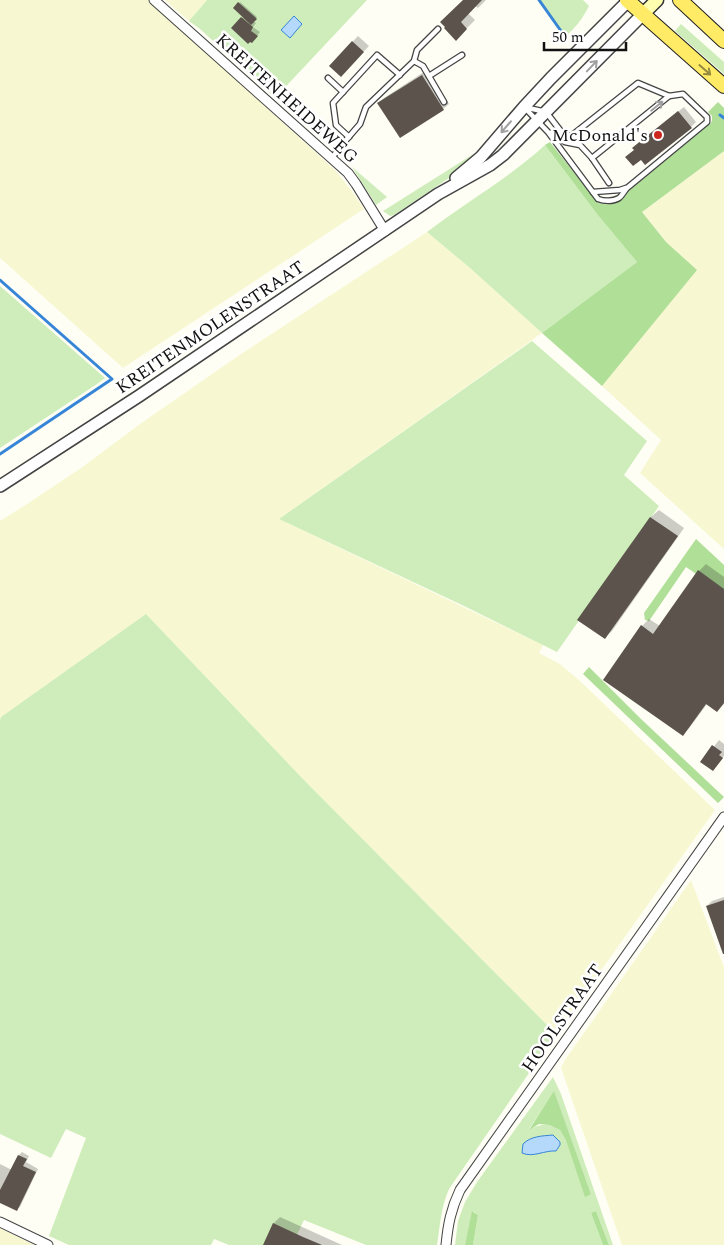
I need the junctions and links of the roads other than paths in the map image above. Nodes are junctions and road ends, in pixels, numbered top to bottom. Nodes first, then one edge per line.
1 (154, 0) edge
2 (628, 0) edge
3 (658, 0) edge
4 (680, 0) edge
5 (642, 14) junction
6 (438, 29) dead end
7 (724, 41) edge
8 (462, 55) dead end
9 (414, 61) junction
10 (400, 75) junction
11 (429, 76) junction
12 (328, 78) dead end
13 (724, 86) edge
14 (343, 92) junction
15 (669, 96) junction
16 (444, 102) dead end
17 (524, 107) junction
18 (546, 112) junction
19 (538, 121) junction
20 (548, 132) junction
21 (349, 137) junction
22 (332, 158) junction
23 (592, 158) junction
24 (609, 183) dead end
25 (626, 188) junction
26 (593, 192) junction
27 (438, 194) junction
28 (385, 231) junction
29 (0, 486) edge
30 (724, 817) edge
31 (0, 1222) edge
32 (48, 1245) edge
33 (446, 1245) edge

1 - 22 street, KREITENHEIDEWEG
2 - 5 main road
2 - 17 street, KREITENMOLENSTRAAT
3 - 5 main road
4 - 7 main road
5 -> 13 main road
18 -> 5 street, KREITENMOLENSTRAAT
6 - 9 lane
8 - 11 lane
9 - 10 lane
9 - 11 lane
10 - 14 lane
10 - 21 lane
11 - 16 lane
12 - 14 lane
14 - 21 lane
15 - 18 lane
23 -> 15 lane
15 - 25 lane
17 - 18 lane
17 - 19 lane
17 -> 27 street, KREITENMOLENSTRAAT
18 - 19 street, KREITENMOLENSTRAAT
19 - 20 lane
19 - 27 street, KREITENMOLENSTRAAT
20 - 23 lane
20 - 26 lane
21 - 22 lane
22 - 28 street, KREITENHEIDEWEG
23 - 24 lane
25 - 26 lane
25 - 26 lane
27 - 28 street, KREITENMOLENSTRAAT
28 - 29 street, KREITENMOLENSTRAAT
30 - 33 street, HOOLSTRAAT
31 - 32 street

